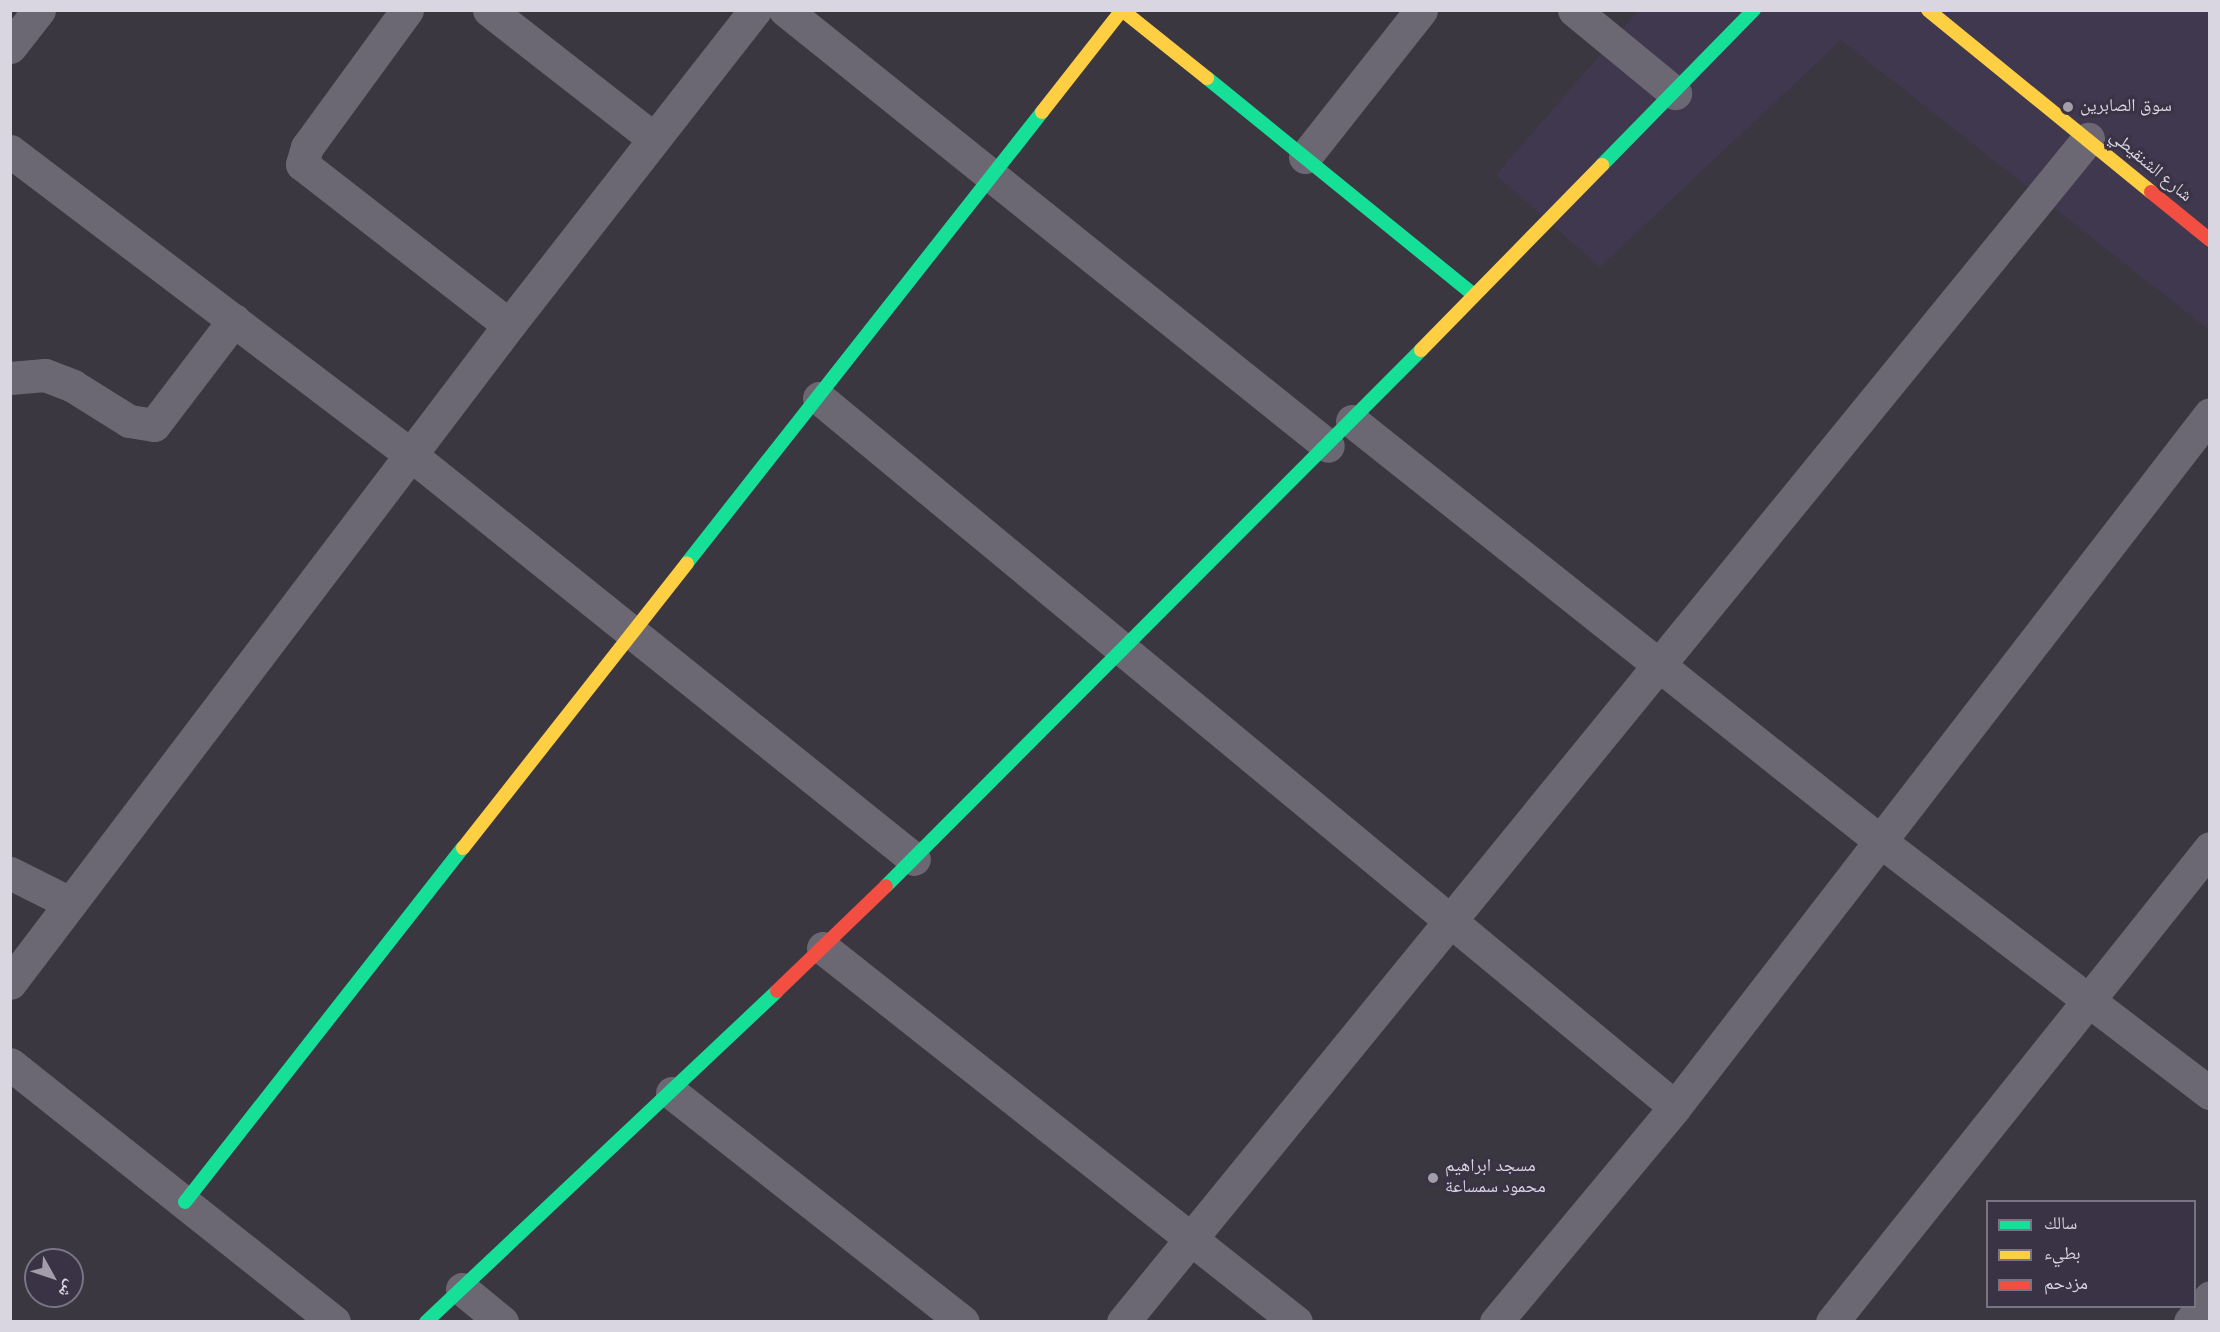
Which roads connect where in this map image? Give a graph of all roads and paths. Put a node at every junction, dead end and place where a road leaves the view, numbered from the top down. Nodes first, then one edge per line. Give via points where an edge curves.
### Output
1 (39, 10) edge
2 (407, 10) edge
3 (489, 10) edge
4 (755, 10) edge
5 (785, 10) edge
6 (1421, 10) edge
7 (1574, 10) edge
8 (1754, 10) edge
9 (1928, 10) edge
10 (10, 47) edge
11 (1675, 93) junction
12 (653, 138) junction
13 (2088, 139) junction
14 (10, 151) edge
15 (1305, 157) junction
16 (996, 175) junction
17 (2210, 240) edge
18 (1474, 295) junction
19 (234, 320) junction
20 (509, 325) junction
21 (10, 378) edge
22 (819, 398) junction
23 (2210, 414) edge
24 (1352, 420) junction
25 (1328, 446) junction
26 (411, 455) junction
27 (634, 634) junction
28 (1127, 650) junction
29 (1663, 665) junction
30 (1880, 841) junction
31 (2210, 848) edge
32 (914, 859) junction
33 (10, 873) edge
34 (70, 903) junction
35 (1452, 918) junction
36 (823, 948) junction
37 (10, 983) edge
38 (2090, 1001) junction
39 (10, 1064) edge
40 (672, 1093) junction
41 (2210, 1093) edge
42 (1675, 1107) junction
43 (185, 1202) junction
44 (1190, 1237) junction
45 (462, 1288) junction
46 (334, 1322) edge
47 (426, 1322) edge
48 (502, 1322) edge
49 (963, 1322) edge
50 (1123, 1322) edge
51 (1296, 1322) edge
52 (1496, 1322) edge
53 (1832, 1322) edge

1 - 10 street
2 - 20 street via 307,147 302,164
3 - 12 street
4 - 12 street
5 - 16 street
6 - 15 street
7 - 11 street
8 - 11 street
9 - 13 street, شارع الشنقيطي
11 - 18 street
12 - 20 street
13 - 17 street, شارع الشنقيطي
13 - 29 street
14 - 19 street
15 - 16 street via 1122,10
15 - 18 street
16 - 22 street
16 - 25 street
18 - 24 street
19 - 21 street via 154,425 129,421 73,386 45,375
19 - 26 street
20 - 26 street
22 - 27 street
22 - 28 street
23 - 30 street
24 - 25 street
24 - 29 street
25 - 28 street
26 - 27 street
26 - 34 street
27 - 32 street
27 - 43 street
28 - 32 street
28 - 35 street
29 - 30 street
29 - 35 street
30 - 38 street
30 - 42 street
31 - 38 street
32 - 36 street
33 - 34 street
34 - 37 street
35 - 42 street
35 - 44 street
36 - 40 street
36 - 44 street
38 - 41 street
38 - 53 street
39 - 43 street
40 - 45 street
40 - 49 street
42 - 52 street
43 - 46 street
44 - 50 street
44 - 51 street
45 - 47 street
45 - 48 street

